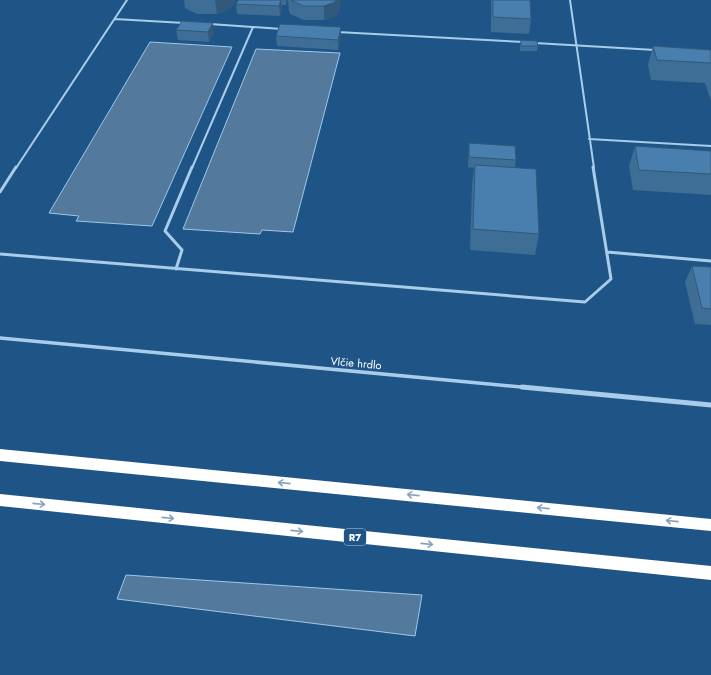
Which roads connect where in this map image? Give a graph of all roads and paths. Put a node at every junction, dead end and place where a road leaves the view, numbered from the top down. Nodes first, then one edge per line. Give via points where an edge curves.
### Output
1 (127, 0) edge
2 (570, 0) edge
3 (115, 19) junction
4 (191, 23) edge
5 (207, 24) edge
6 (252, 27) junction
7 (284, 29) edge
8 (331, 31) edge
9 (576, 45) junction
10 (655, 50) edge
11 (588, 139) junction
12 (711, 146) edge
13 (0, 192) edge
14 (607, 252) junction
15 (0, 254) edge
16 (703, 261) junction
17 (711, 261) edge
18 (705, 266) edge
19 (176, 269) junction
20 (0, 338) edge
21 (711, 405) edge
22 (0, 455) edge
23 (0, 500) edge
24 (711, 525) edge
25 (711, 573) edge

1 - 3 lane
2 - 9 lane
3 - 4 lane
3 - 13 lane
5 - 6 lane
6 - 7 lane
6 - 19 lane via 165,232 182,250
8 - 9 lane
9 - 10 lane
9 - 11 lane
11 - 12 lane
11 - 14 lane
14 - 16 lane
14 - 19 lane via 612,279 585,302
15 - 19 lane
16 - 17 lane
16 - 18 lane
20 - 21 street, Vlčie hrdlo
24 -> 22 highway
23 -> 25 highway, R7

